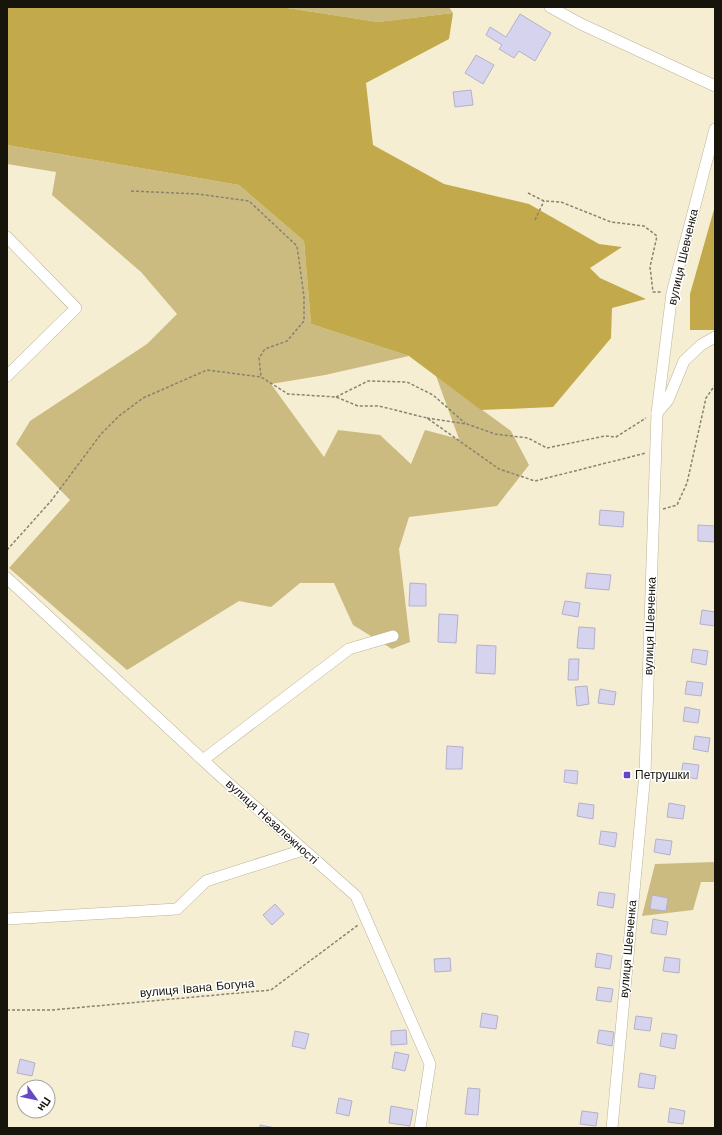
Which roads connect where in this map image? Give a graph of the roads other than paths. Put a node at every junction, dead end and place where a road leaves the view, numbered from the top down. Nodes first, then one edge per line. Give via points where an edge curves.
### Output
1 (550, 7) edge
2 (715, 86) edge
3 (715, 129) edge
4 (7, 237) edge
5 (715, 337) edge
6 (7, 376) edge
7 (657, 413) junction
8 (7, 578) edge
9 (393, 636) dead end
10 (203, 760) junction
11 (304, 850) junction
12 (7, 919) edge
13 (420, 1128) edge
14 (612, 1128) edge

1 - 2 street
3 - 7 street, вулиця Шевченка via 672,293
4 - 6 street via 76,308
5 - 7 street via 701,345 684,361 668,400
7 - 14 street, вулиця Шевченка via 645,773
8 - 10 street, вулиця Незалежності
9 - 10 street via 349,649
10 - 11 street, вулиця Незалежності
11 - 12 street via 206,881 177,910
11 - 13 street, вулиця Незалежності via 356,896 430,1064

